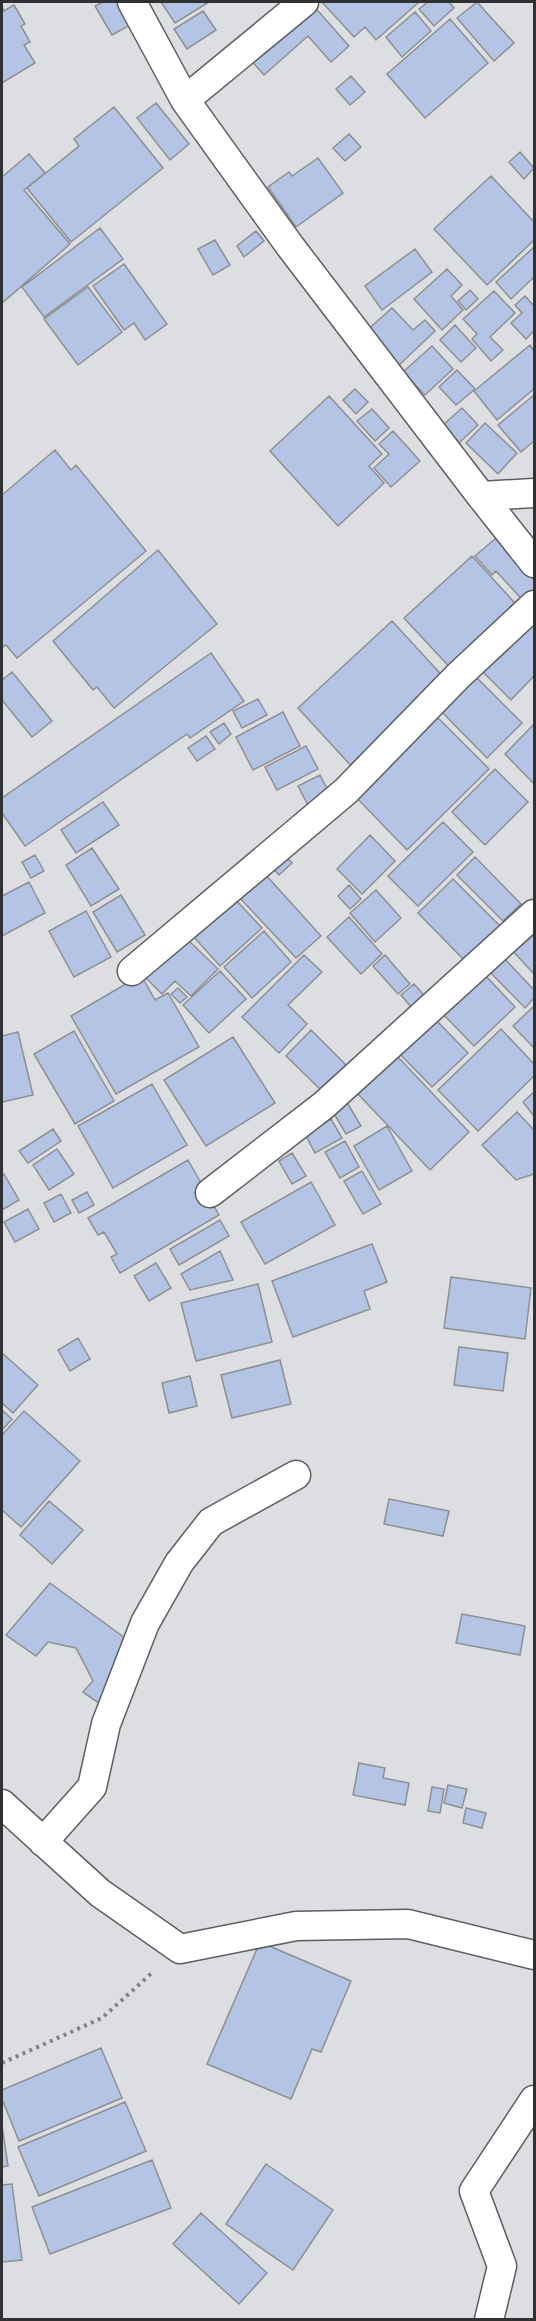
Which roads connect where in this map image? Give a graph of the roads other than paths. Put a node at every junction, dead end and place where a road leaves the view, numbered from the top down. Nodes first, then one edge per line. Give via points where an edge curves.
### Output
1 (132, 2) edge
2 (304, 2) edge
3 (185, 100) junction
4 (534, 493) edge
5 (481, 496) junction
6 (534, 563) edge
7 (534, 605) edge
8 (534, 914) edge
9 (132, 971) dead end
10 (210, 1193) dead end
11 (296, 1476) dead end
12 (2, 1804) edge
13 (43, 1842) junction
14 (534, 1955) edge
15 (534, 2100) edge
16 (489, 2319) edge

1 - 3 street
2 - 3 street
3 - 5 street via 290,246
4 - 5 street
5 - 6 street
7 - 9 street via 346,791
8 - 10 street via 324,1105
11 - 13 street via 212,1522 179,1563 146,1623 106,1724 92,1787
12 - 13 street
13 - 14 street via 100,1893 180,1949 296,1926 408,1924
15 - 16 street via 474,2191 502,2266

